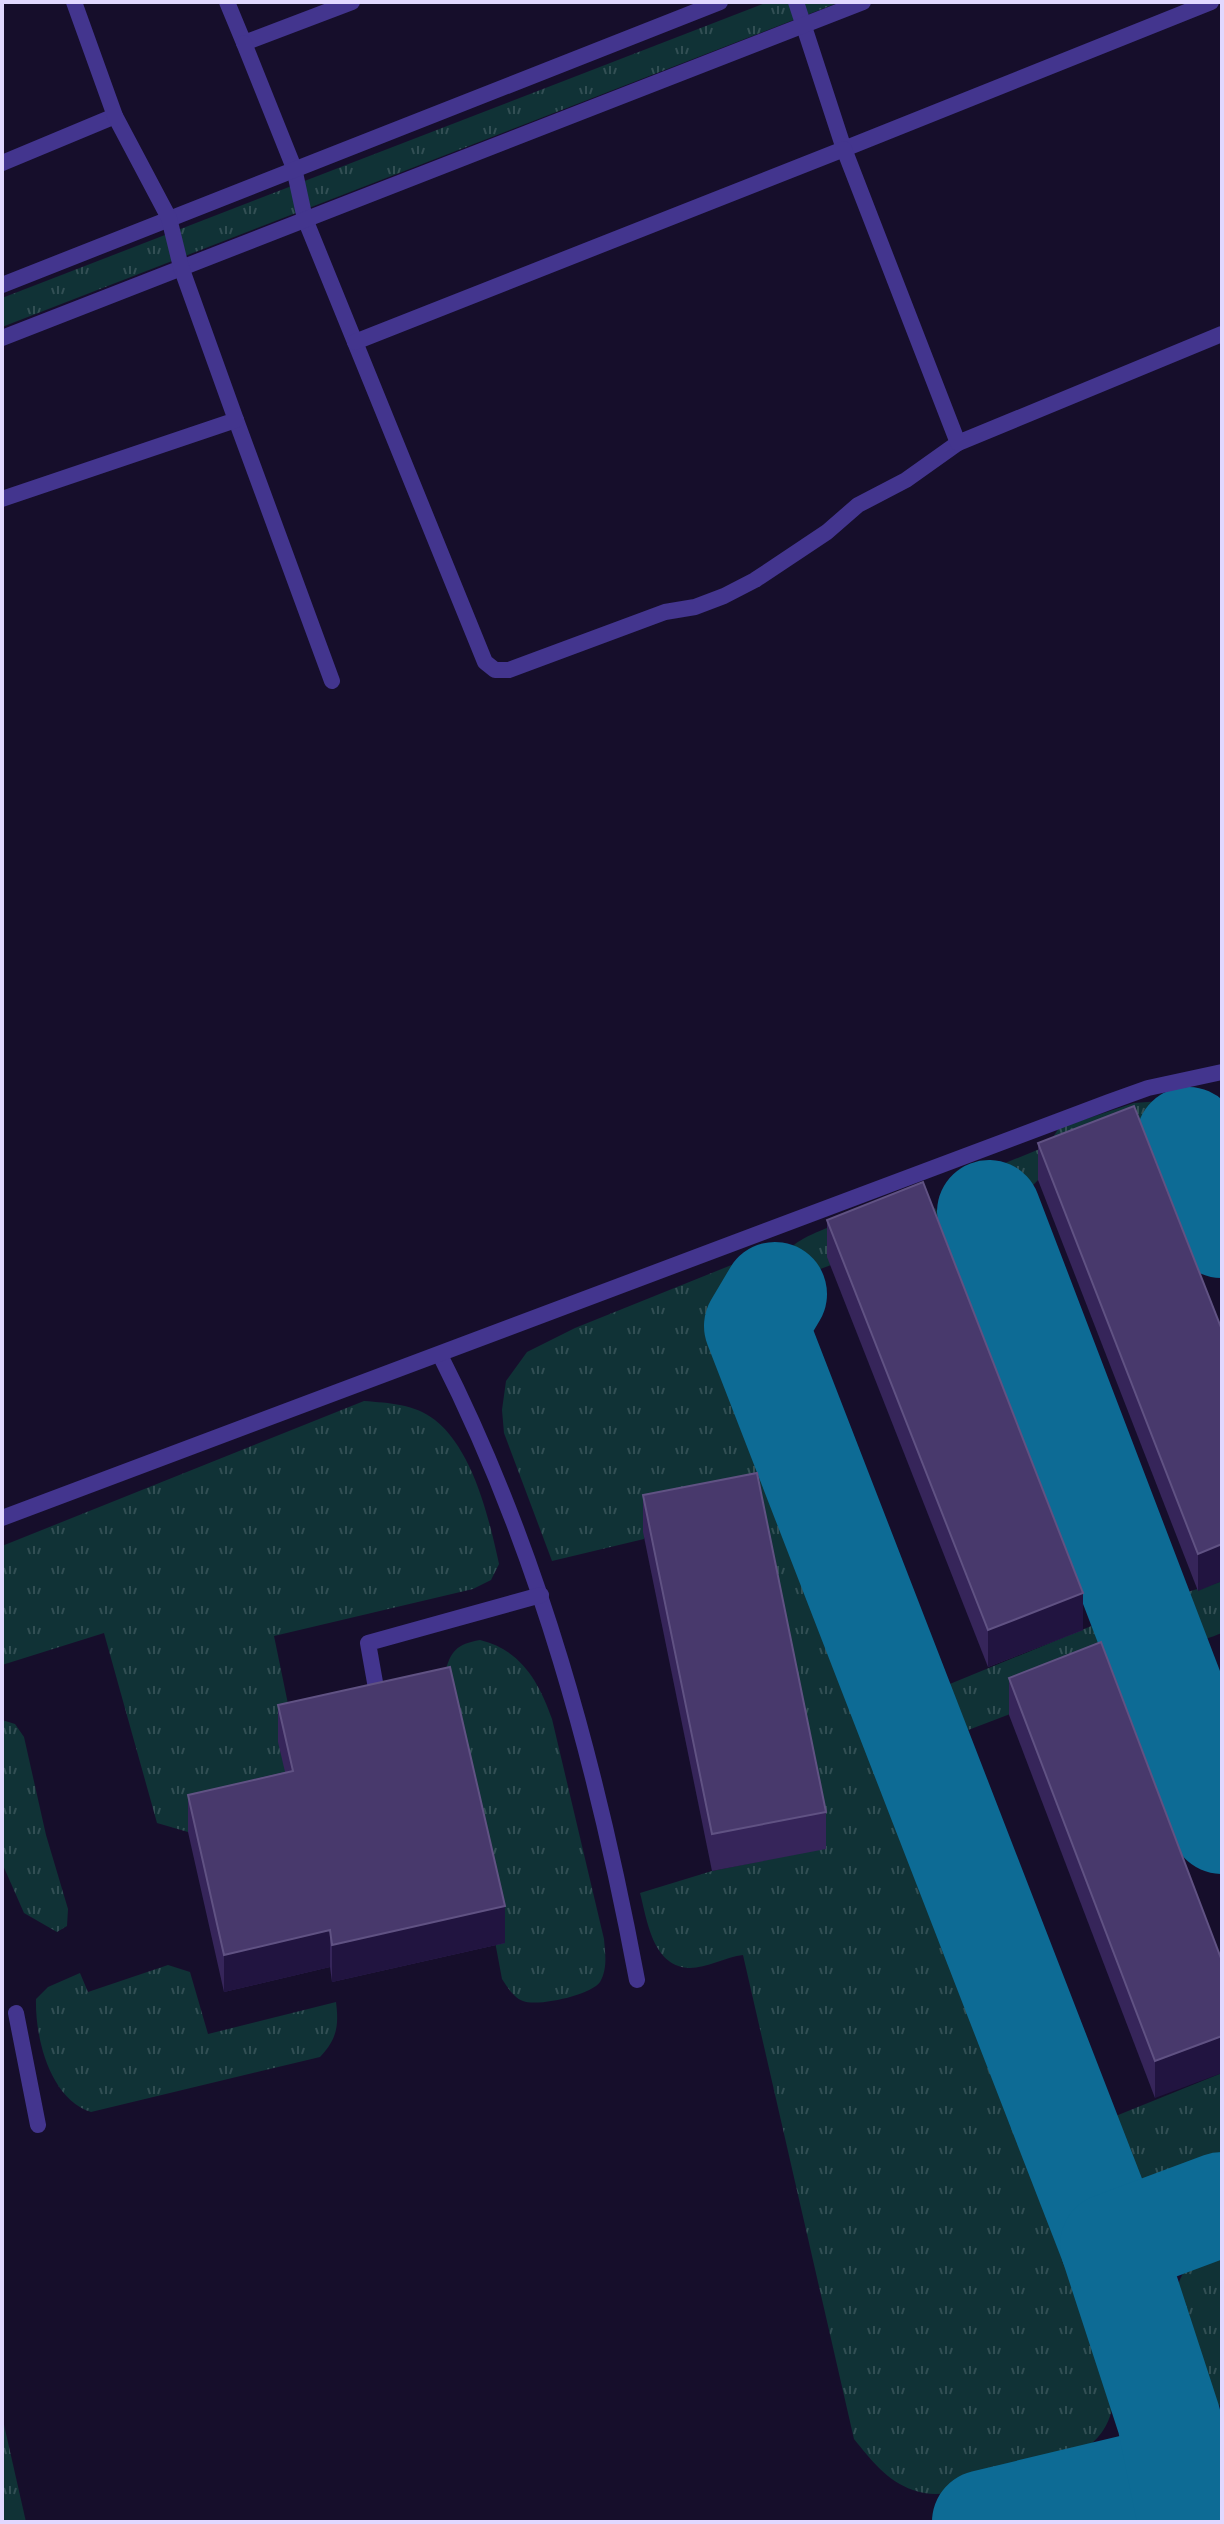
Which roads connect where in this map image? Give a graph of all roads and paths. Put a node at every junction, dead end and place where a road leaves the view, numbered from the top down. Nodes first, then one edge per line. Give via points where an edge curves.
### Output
1 (74, 2) edge
2 (227, 2) edge
3 (352, 2) edge
4 (720, 2) edge
5 (796, 2) edge
6 (863, 2) edge
7 (1211, 2) edge
8 (802, 26) junction
9 (244, 43) junction
10 (115, 116) junction
11 (844, 149) junction
12 (2, 163) edge
13 (294, 168) junction
14 (169, 218) junction
15 (305, 219) junction
16 (181, 267) junction
17 (2, 285) edge
18 (1222, 334) edge
19 (2, 338) edge
20 (355, 342) junction
21 (236, 420) junction
22 (958, 443) junction
23 (2, 499) edge
24 (332, 681) dead end
25 (1222, 1072) edge
26 (440, 1355) junction
27 (2, 1518) edge
28 (541, 1595) junction
29 (381, 1719) edge
30 (637, 1980) dead end
31 (16, 2013) dead end
32 (38, 2125) dead end

1 - 10 lane
2 - 9 lane
3 - 9 lane
4 - 13 lane
5 - 8 lane
6 - 8 lane
7 - 11 lane
8 - 11 lane
8 - 15 lane
9 - 13 lane
10 - 12 lane
10 - 14 lane
11 - 20 lane
11 - 22 lane
13 - 14 lane
13 - 15 lane
14 - 16 lane
14 - 17 lane
15 - 16 lane
15 - 20 lane
16 - 19 lane
16 - 21 lane
18 - 22 lane
20 - 22 lane via 485,662 495,670 509,670 665,612 724,596
21 - 23 lane
21 - 24 lane
25 - 26 lane via 1109,1102
26 - 27 lane
26 - 28 lane via 475,1425
28 - 29 lane via 368,1643
28 - 30 lane via 600,1809
31 - 32 lane

